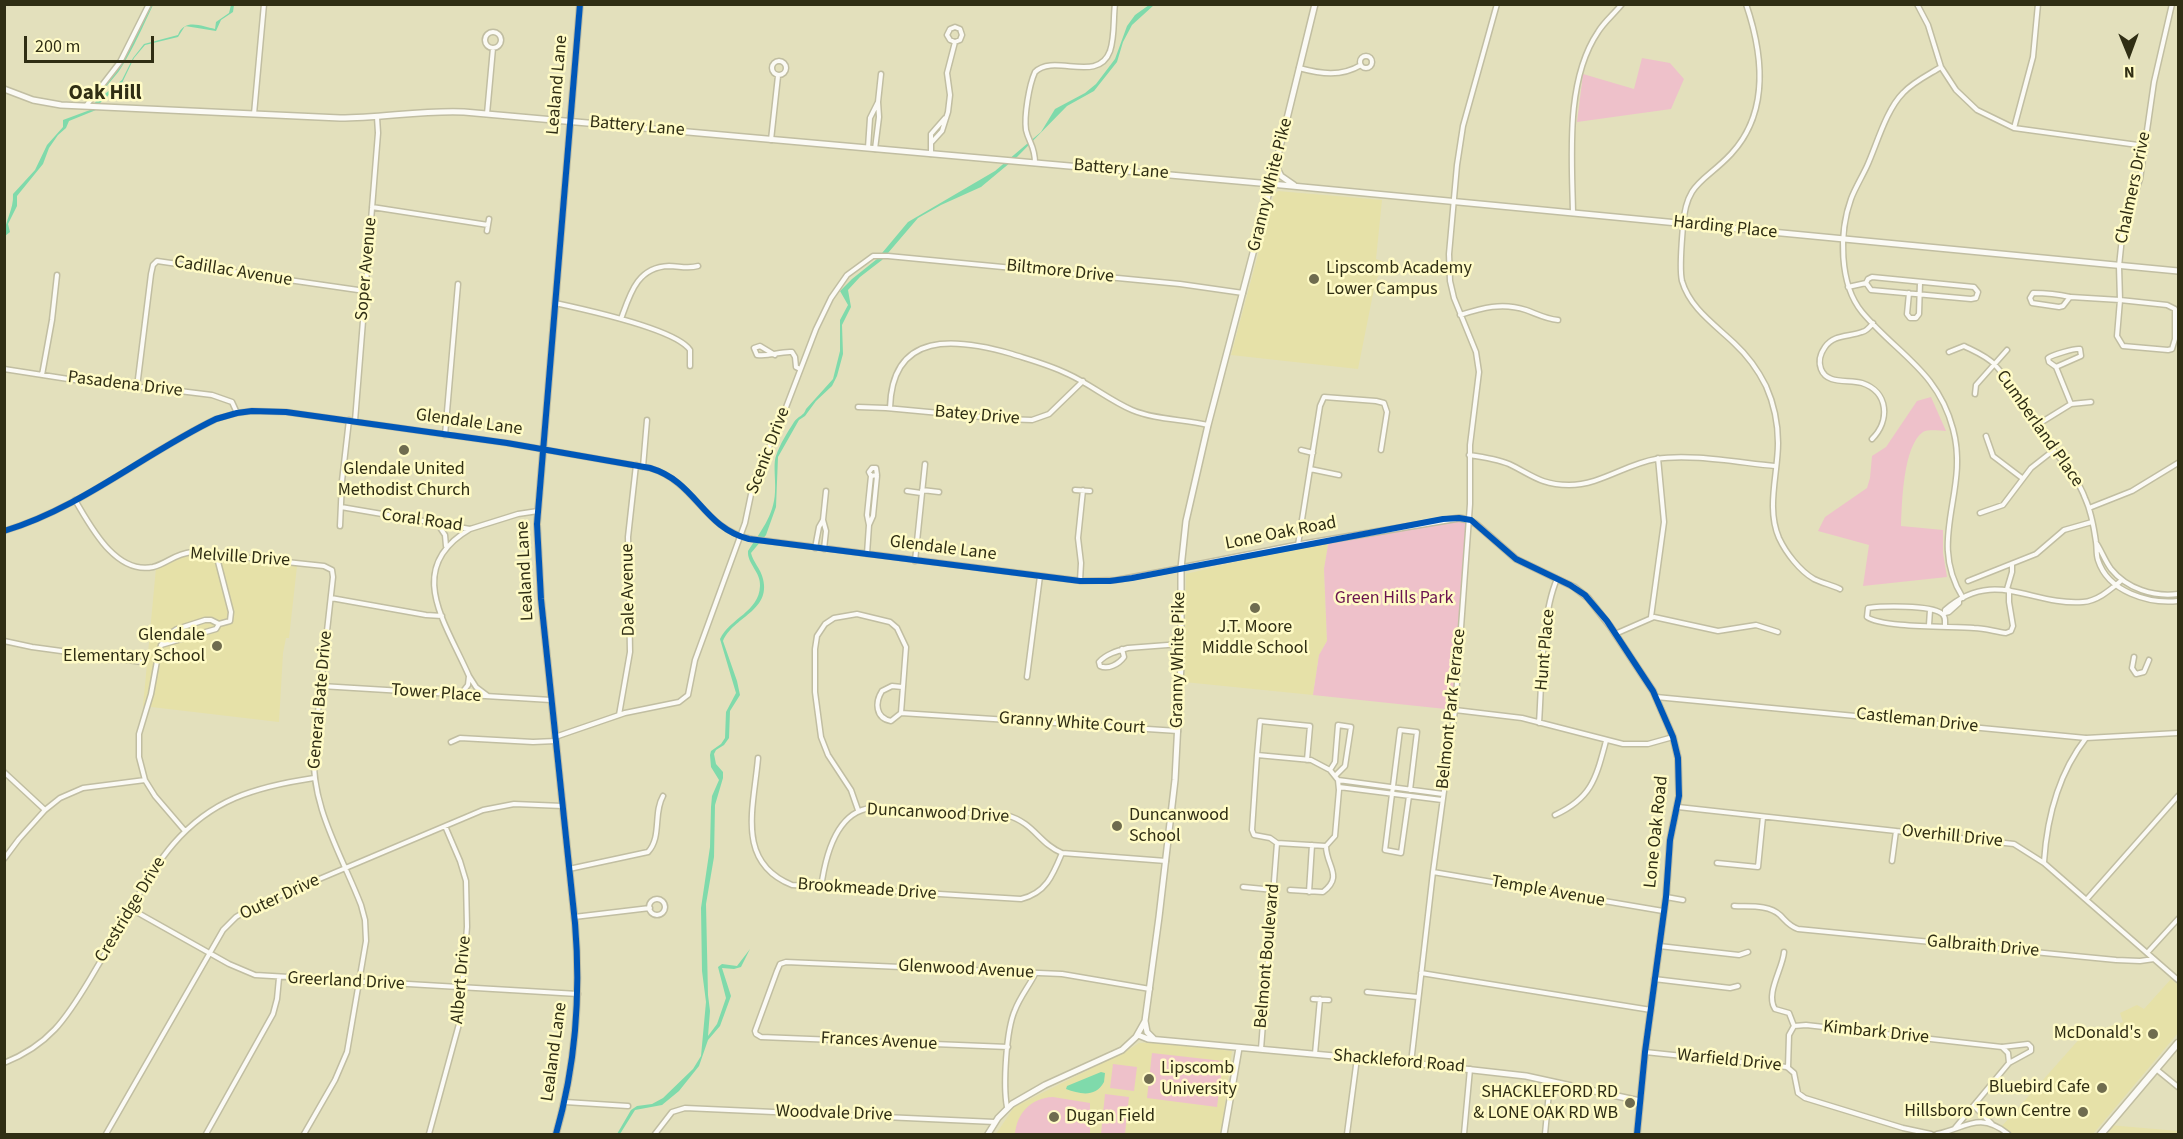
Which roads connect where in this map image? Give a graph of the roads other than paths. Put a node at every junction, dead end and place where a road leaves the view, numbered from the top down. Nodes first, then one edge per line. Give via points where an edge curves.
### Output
1 (149, 4) edge
2 (264, 4) edge
3 (580, 4) edge
4 (1115, 4) edge
5 (1315, 4) edge
6 (1497, 4) edge
7 (1622, 4) edge
8 (1746, 4) edge
9 (1917, 4) edge
10 (2038, 4) edge
11 (2172, 4) edge
12 (955, 42) junction
13 (493, 48) junction
14 (1361, 65) dead end
15 (1941, 67) junction
16 (1299, 68) junction
17 (881, 74) dead end
18 (778, 76) junction
19 (4, 89) edge
20 (878, 102) junction
21 (85, 106) junction
22 (254, 114) junction
23 (487, 114) junction
24 (377, 117) junction
25 (945, 118) junction
26 (570, 121) junction
27 (2013, 128) junction
28 (771, 140) junction
29 (932, 142) junction
30 (2145, 146) junction
31 (872, 149) junction
32 (931, 154) junction
33 (1035, 163) junction
34 (1276, 166) junction
35 (1271, 184) junction
36 (1298, 187) junction
37 (1453, 202) junction
38 (372, 207) junction
39 (1573, 213) junction
40 (1683, 224) junction
41 (487, 231) dead end
42 (1844, 240) junction
43 (877, 255) joint
44 (698, 266) dead end
45 (2119, 266) junction
46 (2178, 271) edge
47 (57, 275) dead end
48 (1920, 282) junction
49 (1866, 283) junction
50 (458, 284) dead end
51 (1848, 287) junction
52 (365, 291) junction
53 (1243, 293) junction
54 (1909, 293) junction
55 (1920, 294) junction
56 (2070, 297) junction
57 (2120, 300) junction
58 (555, 303) junction
59 (1460, 315) junction
60 (621, 319) junction
61 (1558, 320) dead end
62 (1873, 323) junction
63 (2007, 350) dead end
64 (1949, 352) dead end
65 (776, 355) junction
66 (1994, 363) junction
67 (690, 366) dead end
68 (2056, 367) junction
69 (4, 369) edge
70 (800, 369) junction
71 (42, 375) junction
72 (1083, 381) junction
73 (137, 387) junction
74 (1975, 394) dead end
75 (2091, 402) dead end
76 (2071, 404) junction
77 (858, 407) dead end
78 (890, 408) junction
79 (237, 413) junction
80 (349, 420) junction
81 (647, 420) dead end
82 (355, 421) junction
83 (2037, 424) junction
84 (1208, 425) junction
85 (445, 435) junction
86 (1986, 436) dead end
87 (1872, 439) dead end
88 (543, 450) junction
89 (1301, 450) dead end
90 (1381, 450) dead end
91 (2054, 450) junction
92 (1313, 453) junction
93 (1469, 455) junction
94 (1658, 458) junction
95 (2178, 463) edge
96 (925, 464) dead end
97 (636, 465) junction
98 (643, 466) junction
99 (1775, 466) junction
100 (1310, 469) junction
101 (1339, 475) dead end
102 (871, 476) junction
103 (877, 476) junction
104 (2022, 478) junction
105 (1075, 490) dead end
106 (1083, 490) junction
107 (826, 491) dead end
108 (907, 491) dead end
109 (1090, 491) dead end
110 (922, 492) junction
111 (939, 492) dead end
112 (869, 499) junction
113 (874, 499) junction
114 (75, 500) junction
115 (341, 507) junction
116 (2089, 508) junction
117 (538, 511) junction
118 (1980, 513) dead end
119 (823, 520) junction
120 (1469, 520) junction
121 (2092, 522) junction
122 (438, 525) junction
123 (869, 525) junction
124 (340, 526) dead end
125 (470, 529) junction
126 (4, 531) edge
127 (740, 537) junction
128 (2097, 544) junction
129 (1298, 545) junction
130 (446, 547) junction
131 (815, 548) junction
132 (824, 549) junction
133 (216, 554) junction
134 (867, 554) junction
135 (915, 561) junction
136 (2012, 564) junction
137 (331, 568) joint
138 (1181, 568) junction
139 (1040, 576) junction
140 (1557, 579) junction
141 (1080, 580) junction
142 (2122, 580) junction
143 (1968, 581) dead end
144 (2117, 584) junction
145 (1840, 589) dead end
146 (2008, 590) junction
147 (2178, 594) edge
148 (331, 598) junction
149 (1961, 599) junction
150 (2178, 601) edge
151 (1930, 610) junction
152 (1944, 614) junction
153 (442, 616) junction
154 (1651, 617) junction
155 (219, 624) junction
156 (1929, 625) junction
157 (1945, 626) junction
158 (1778, 632) dead end
159 (1615, 634) junction
160 (4, 641) edge
161 (1182, 644) junction
162 (161, 645) junction
163 (1122, 650) junction
164 (2134, 657) dead end
165 (2149, 660) dead end
166 (142, 662) dead end
167 (469, 675) junction
168 (1027, 677) dead end
169 (321, 686) junction
170 (902, 687) junction
171 (461, 695) junction
172 (490, 697) junction
173 (1656, 697) junction
174 (551, 700) junction
175 (1455, 710) junction
176 (901, 713) junction
177 (619, 715) junction
178 (1539, 723) junction
179 (1178, 731) junction
180 (2178, 733) edge
181 (1673, 737) junction
182 (2086, 738) junction
183 (556, 739) junction
184 (1605, 741) junction
185 (451, 742) dead end
186 (1257, 755) junction
187 (758, 758) dead end
188 (1307, 760) junction
189 (1330, 770) junction
190 (4, 772) edge
191 (314, 778) junction
192 (1336, 778) junction
193 (145, 780) junction
194 (1339, 787) junction
195 (1394, 788) junction
196 (1410, 790) junction
197 (1393, 794) junction
198 (1443, 794) junction
199 (663, 796) dead end
200 (1409, 796) junction
201 (2178, 796) edge
202 (1442, 800) junction
203 (563, 806) junction
204 (1678, 807) junction
205 (45, 810) junction
206 (858, 810) junction
207 (1555, 815) dead end
208 (1764, 817) junction
209 (446, 826) junction
210 (185, 831) junction
211 (1896, 831) junction
212 (1277, 843) junction
213 (1312, 845) junction
214 (1326, 846) junction
215 (650, 850) junction
216 (1062, 853) junction
217 (654, 855) dead end
218 (4, 859) edge
219 (1166, 861) junction
220 (1892, 861) dead end
221 (2044, 862) junction
222 (1717, 863) dead end
223 (346, 868) junction
224 (569, 869) junction
225 (1432, 872) junction
226 (1243, 887) dead end
227 (821, 888) junction
228 (1274, 890) junction
229 (1290, 890) dead end
230 (1309, 892) junction
231 (1666, 897) junction
232 (2087, 899) junction
233 (1683, 900) dead end
234 (1734, 906) dead end
235 (650, 908) junction
236 (131, 909) junction
237 (1663, 911) junction
238 (574, 917) junction
239 (2178, 919) edge
240 (1659, 946) junction
241 (1748, 952) dead end
242 (1784, 952) dead end
243 (210, 953) junction
244 (2147, 953) junction
245 (2154, 959) junction
246 (1421, 973) junction
247 (1035, 974) junction
248 (279, 978) junction
249 (1654, 980) junction
250 (2178, 980) edge
251 (360, 982) junction
252 (1738, 987) dead end
253 (463, 988) junction
254 (1150, 989) junction
255 (1367, 992) dead end
256 (578, 994) junction
257 (1418, 997) junction
258 (1313, 999) dead end
259 (1320, 999) junction
260 (1329, 1000) dead end
261 (1651, 1010) junction
262 (1145, 1021) junction
263 (1794, 1026) junction
264 (755, 1029) joint
265 (1138, 1035) junction
266 (1155, 1040) junction
267 (2178, 1043) edge
268 (1008, 1047) junction
269 (2002, 1047) junction
270 (1239, 1048) junction
271 (1261, 1049) junction
272 (1645, 1052) junction
273 (1315, 1054) junction
274 (1357, 1058) junction
275 (4, 1063) edge
276 (1411, 1063) junction
277 (2009, 1063) junction
278 (1788, 1068) junction
279 (1470, 1069) junction
280 (2156, 1069) junction
281 (1551, 1081) junction
282 (2178, 1088) edge
283 (1640, 1101) junction
284 (565, 1102) junction
285 (628, 1106) dead end
286 (1974, 1106) junction
287 (1007, 1107) junction
288 (995, 1122) junction
289 (1992, 1125) junction
290 (1955, 1128) junction
291 (106, 1134) edge
292 (206, 1134) edge
293 (304, 1134) edge
294 (429, 1134) edge
295 (556, 1134) edge
296 (655, 1134) edge
297 (988, 1134) edge
298 (1224, 1134) edge
299 (1347, 1134) edge
300 (1464, 1134) edge
301 (1545, 1134) edge
302 (1637, 1134) edge
303 (1931, 1134) edge
304 (1937, 1134) edge
305 (2008, 1134) edge
306 (2101, 1134) edge

1 - 21 street via 120,62
2 - 22 street
3 - 26 main road, Lealand Lane
4 - 33 street via 1111,47 1101,62 1084,67 1045,66 1035,72 1026,120
5 - 16 main road, Granny White Pike
6 - 37 street, Belmont Park Terrace via 1463,126
7 - 39 street via 1597,33 1584,63 1572,123
8 - 40 street via 1761,64 1760,95 1754,117 1744,139 1688,196
9 - 15 street
10 - 27 street via 2033,57
11 - 30 street, Chalmers Drive via 2154,82
12 - 12 street via 963,34 953,27 947,35
12 - 25 street via 947,73 950,99
13 - 13 street via 486,39 495,33 501,42
13 - 23 street
14 - 16 street via 1328,74
15 - 27 street via 1956,90 1977,110
15 - 42 street via 1904,91 1893,105 1851,200
16 - 34 main road, Granny White Pike
17 - 20 street
18 - 18 street via 786,69 779,61 771,67
18 - 28 street
19 - 21 main road, Battery Lane via 42,102
20 - 31 street
20 - 31 street via 870,118
21 - 22 main road, Battery Lane
22 - 24 main road, Battery Lane
23 - 24 main road, Battery Lane via 435,111
23 - 26 main road, Battery Lane
24 - 38 street, Soper Avenue
25 - 29 street via 942,131
25 - 29 street via 932,132
26 - 28 main road, Battery Lane
26 - 58 main road, Lealand Lane
27 - 30 street
28 - 31 main road, Battery Lane
29 - 32 street
30 - 45 street, Chalmers Drive via 2140,179 2123,228
31 - 32 main road, Battery Lane
32 - 33 main road, Battery Lane
33 - 35 main road, Battery Lane
34 - 35 main road, Granny White Pike
34 - 36 main road via 1281,177
35 - 36 main road, Harding Place
35 - 53 main road, Granny White Pike
36 - 37 main road, Harding Place
37 - 39 main road, Harding Place
37 - 59 street, Belmont Park Terrace via 1449,266
38 - 41 street via 489,222
38 - 52 street, Soper Avenue
39 - 40 main road, Harding Place
40 - 42 main road, Harding Place
40 - 99 street via 1682,279 1692,302 1752,363 1766,386 1776,413
42 - 45 main road, Harding Place
42 - 51 street
43 - 53 street, Biltmore Drive
43 - 70 street, Scenic Drive via 855,268 834,292
44 - 60 street via 646,272 635,284
45 - 46 main road, Harding Place
45 - 57 street, Chalmers Drive
47 - 71 street
48 - 49 street via 1872,277
48 - 55 street
48 - 55 street via 1974,287 1978,292 1974,299
49 - 51 street
49 - 54 street via 1871,290
50 - 85 street
51 - 62 street via 1861,311
52 - 73 street, Cadillac Avenue via 157,261 151,274
52 - 82 street, Soper Avenue
53 - 84 main road, Granny White Pike
54 - 55 street
54 - 55 street via 1907,314 1913,318 1918,314
56 - 56 street via 2032,292 2030,298 2032,303 2059,307
56 - 57 street
57 - 57 street via 2117,336 2122,346 2172,349 2175,309
58 - 60 street
58 - 88 main road, Lealand Lane
59 - 61 street via 1502,306
59 - 93 street, Belmont Park Terrace via 1479,368
60 - 67 street via 681,341 690,350
62 - 87 street via 1864,332 1833,340 1826,346 1819,365 1832,380 1864,384 1880,398 1884,420
62 - 149 street via 1924,372 1945,407 1953,430 1957,478 1947,550 1952,579
63 - 66 street
64 - 66 street, Cumberland Place via 1964,346
65 - 65 street via 757,355 754,348 760,346
65 - 70 street via 792,352
66 - 74 street via 1976,385
66 - 83 street, Cumberland Place
68 - 68 street via 2081,356 2080,349 2051,355 2049,362
68 - 76 street
69 - 71 street, Pasadena Drive
70 - 127 street, Scenic Drive via 754,480
71 - 73 street, Pasadena Drive
72 - 78 street, Batey Drive via 1039,419
72 - 78 street via 1047,364 998,351 937,344 918,349 902,363
72 - 84 street via 1136,411
73 - 79 street, Pasadena Drive via 221,396 232,402
75 - 76 street
76 - 83 street
77 - 78 street, Batey Drive
79 - 80 street, Glendale Lane via 277,411
79 - 114 street, Glendale Lane via 193,431
80 - 82 street, Glendale Lane
80 - 115 street
81 - 98 street
82 - 85 street, Glendale Lane
83 - 91 street, Cumberland Place
84 - 138 main road, Granny White Pike via 1186,521
85 - 88 street, Glendale Lane
86 - 104 street via 1993,456
88 - 97 street, Glendale Lane
88 - 117 main road, Lealand Lane
89 - 92 street
90 - 92 street via 1386,405 1376,400 1328,396 1322,401
91 - 104 street
91 - 116 street, Cumberland Place via 2077,481
92 - 100 street
93 - 94 street via 1495,459 1531,478 1571,485
93 - 120 street, Belmont Park Terrace
94 - 99 street via 1702,458
94 - 154 street via 1664,522
95 - 116 street via 2132,491
96 - 110 street
97 - 98 street, Glendale Lane
97 - 177 street, Dale Avenue via 628,542 631,644
98 - 127 street, Glendale Lane via 679,483 717,524
99 - 145 street via 1774,519 1784,548 1814,579
100 - 101 street
100 - 129 street
102 - 103 street
102 - 103 street via 869,470 873,467 878,470
102 - 112 street
103 - 113 street
104 - 118 street via 2003,505
105 - 106 street
106 - 109 street
106 - 141 street via 1078,538
107 - 119 street
108 - 110 street
110 - 111 street
110 - 135 street
112 - 113 street
112 - 123 street
113 - 123 street
114 - 126 street, Glendale Lane via 35,521
114 - 133 street, Melville Drive via 106,548 134,565 152,567 186,553
115 - 122 street, Coral Road
115 - 124 street
116 - 121 street, Cumberland Place
117 - 125 street, Coral Road
117 - 174 main road, Lealand Lane via 538,571
119 - 131 street
119 - 132 street
120 - 129 main road, Lone Oak Road via 1443,519
120 - 140 main road, Lone Oak Road via 1516,559
120 - 175 street, Belmont Park Terrace
121 - 128 street
121 - 136 street via 2064,530 2036,554
122 - 125 street, Coral Road
122 - 130 street via 445,535
123 - 134 street
125 - 130 street
127 - 131 street, Glendale Lane
127 - 177 street, Scenic Drive via 694,660 690,689 684,700
128 - 142 street via 2109,567
128 - 144 street via 2098,561
129 - 138 main road, Lone Oak Road
130 - 153 street via 437,561 433,582
131 - 132 street, Glendale Lane
132 - 134 street, Glendale Lane
133 - 137 street, Melville Drive
133 - 155 street via 231,616 230,621
134 - 135 street, Glendale Lane
135 - 139 street, Glendale Lane
136 - 143 street
136 - 146 street
137 - 148 street, General Bate Drive
138 - 141 street, Glendale Lane via 1116,580
138 - 161 main road, Granny White Pike
139 - 141 street, Glendale Lane
139 - 168 street
140 - 159 main road, Lone Oak Road via 1586,595
140 - 178 street, Hunt Place via 1547,619
142 - 144 street
142 - 147 street via 2150,593
144 - 146 street via 2102,596 2084,602
144 - 150 street via 2148,600
146 - 149 street via 1997,588
146 - 157 street via 2014,619 2011,631
148 - 153 street
148 - 169 street, General Bate Drive
149 - 152 street
151 - 152 street
151 - 156 street
151 - 156 street via 1878,606 1868,608 1866,613 1870,619
152 - 157 street
153 - 167 street
154 - 158 street via 1718,631 1756,626
154 - 159 street
155 - 162 street via 216,629
155 - 162 street via 208,620 177,629
156 - 157 street
159 - 173 main road, Lone Oak Road
160 - 166 street
161 - 163 street
161 - 179 main road, Granny White Pike
162 - 193 street via 138,746
163 - 163 street via 1102,658 1100,666 1108,668 1121,661
164 - 165 street via 2132,668 2136,674 2144,672
167 - 171 street
167 - 172 street via 476,687
169 - 171 street, Tower Place
169 - 191 street, General Bate Drive
170 - 176 street
170 - 176 street via 882,691 878,702 882,718 891,721
170 - 206 street via 906,647 890,622 857,614 825,624 815,648 821,737
171 - 172 street, Tower Place
172 - 174 street, Tower Place
173 - 181 main road, Lone Oak Road
173 - 182 street, Castleman Drive
174 - 183 main road, Lealand Lane
175 - 178 street
175 - 198 street, Belmont Park Terrace
176 - 179 street, Granny White Court
177 - 183 street
178 - 184 street
179 - 219 main road, Granny White Pike
180 - 182 street, Castleman Drive
181 - 184 street via 1633,745
181 - 204 main road, Lone Oak Road via 1679,773
182 - 221 street via 2052,802
183 - 185 street via 533,742 460,738
183 - 203 main road, Lealand Lane
184 - 207 street via 1590,788 1575,805
186 - 188 street
186 - 188 street via 1260,721 1310,726
186 - 212 street via 1252,832
187 - 227 street, Brookmeade Drive via 752,836 759,859 784,882
188 - 189 street
189 - 192 street
189 - 192 street via 1338,725 1351,727 1345,766
190 - 205 street
191 - 210 street, Crestridge Drive via 237,797
191 - 223 street, General Bate Drive via 320,808
192 - 194 street
192 - 195 street
193 - 205 street via 76,790
193 - 210 street
194 - 197 street
194 - 214 street via 1335,836
195 - 196 street
195 - 196 street via 1401,730 1416,732
195 - 197 street
196 - 198 street
197 - 200 street
197 - 200 street via 1385,850 1401,853
198 - 202 street, Belmont Park Terrace
199 - 215 street
200 - 202 street
201 - 232 street
202 - 225 street, Belmont Park Terrace
203 - 209 street, Outer Drive via 500,805
203 - 224 main road, Lealand Lane
204 - 208 street, Overhill Drive
204 - 231 main road, Lone Oak Road via 1670,840
205 - 218 street
206 - 216 street, Duncanwood Drive via 1006,815 1026,823
206 - 227 street, Duncanwood Drive via 838,832
208 - 211 street, Overhill Drive
208 - 222 street via 1758,867
209 - 223 street, Outer Drive
209 - 253 street, Albert Drive via 467,889
210 - 236 street, Crestridge Drive via 156,865
211 - 220 street
211 - 221 street, Overhill Drive via 2014,844
212 - 213 street
212 - 228 street, Belmont Boulevard
213 - 214 street
213 - 230 street
214 - 230 street via 1334,879 1323,892
215 - 217 street
215 - 224 street via 642,855
216 - 219 street
216 - 227 street, Brookmeade Drive via 1046,885 1021,899
219 - 254 main road, Granny White Pike
221 - 232 street, Overhill Drive
223 - 243 street, Outer Drive via 236,917
223 - 251 street, General Bate Drive via 366,926
224 - 238 main road, Lealand Lane
225 - 237 street, Temple Avenue
225 - 246 street, Belmont Park Terrace
226 - 228 street
228 - 271 street, Belmont Boulevard
229 - 230 street
231 - 233 street
231 - 237 main road, Lone Oak Road
232 - 244 street, Overhill Drive
234 - 245 street, Galbraith Drive via 1772,910 1790,926 1813,931 2116,960
235 - 235 street via 657,915 665,907 657,899
235 - 238 street
236 - 243 street, Greerland Drive
236 - 275 street, Crestridge Drive via 65,1019 43,1041
237 - 240 main road, Lone Oak Road
238 - 256 main road, Lealand Lane
239 - 244 street
240 - 241 street via 1739,955
240 - 249 main road, Lone Oak Road
242 - 263 street via 1772,1004 1775,1009 1789,1013
243 - 248 street, Greerland Drive via 248,973
243 - 291 street, Outer Drive
244 - 245 street, Overhill Drive
245 - 250 street, Overhill Drive
246 - 257 street, Belmont Park Terrace
246 - 261 street
247 - 254 street, Glenwood Avenue via 1071,975
247 - 264 street, Glenwood Avenue via 786,962 780,964
247 - 268 street via 1013,1013
248 - 251 street, Greerland Drive
248 - 292 street via 273,1014
249 - 252 street
249 - 261 main road, Lone Oak Road
251 - 253 street, Greerland Drive
251 - 293 street, General Bate Drive via 345,1057
253 - 256 street, Greerland Drive
253 - 294 street, Albert Drive via 458,1030
254 - 262 main road, Granny White Pike
255 - 257 street
256 - 284 main road, Lealand Lane
257 - 276 street, Belmont Park Terrace
258 - 259 street
259 - 260 street
259 - 273 street
261 - 272 main road, Lone Oak Road
262 - 265 main road, Granny White Pike
262 - 266 main road
263 - 269 street, Kimbark Drive
263 - 278 street
264 - 268 street, Frances Avenue via 760,1037
265 - 266 main road, Shackleford Road
265 - 287 main road, Granny White Pike via 1117,1053 1045,1085
266 - 270 main road, Shackleford Road
267 - 280 main road
268 - 287 street
269 - 277 street via 2008,1053
269 - 277 street, Kimbark Drive via 2026,1043 2031,1047
270 - 271 main road, Shackleford Road
270 - 298 main road, Belmont Boulevard
271 - 273 main road, Shackleford Road
272 - 278 street, Warfield Drive
272 - 283 main road, Lone Oak Road
273 - 274 main road, Shackleford Road
274 - 276 main road, Shackleford Road
274 - 299 street
276 - 279 main road, Shackleford Road
277 - 286 street, Kimbark Drive
278 - 303 street, Warfield Drive via 1804,1098
279 - 281 main road, Shackleford Road
279 - 300 street
280 - 282 street
280 - 306 main road
281 - 283 main road, Shackleford Road
281 - 301 street
283 - 302 main road, Lone Oak Road
284 - 285 street
284 - 295 main road, Lealand Lane
286 - 289 street
286 - 290 street, Kimbark Drive
287 - 288 main road, Granny White Pike
288 - 296 street, Woodvale Drive via 685,1108 674,1111
288 - 297 main road, Granny White Pike
289 - 290 street via 1972,1122
289 - 305 street
290 - 304 street

